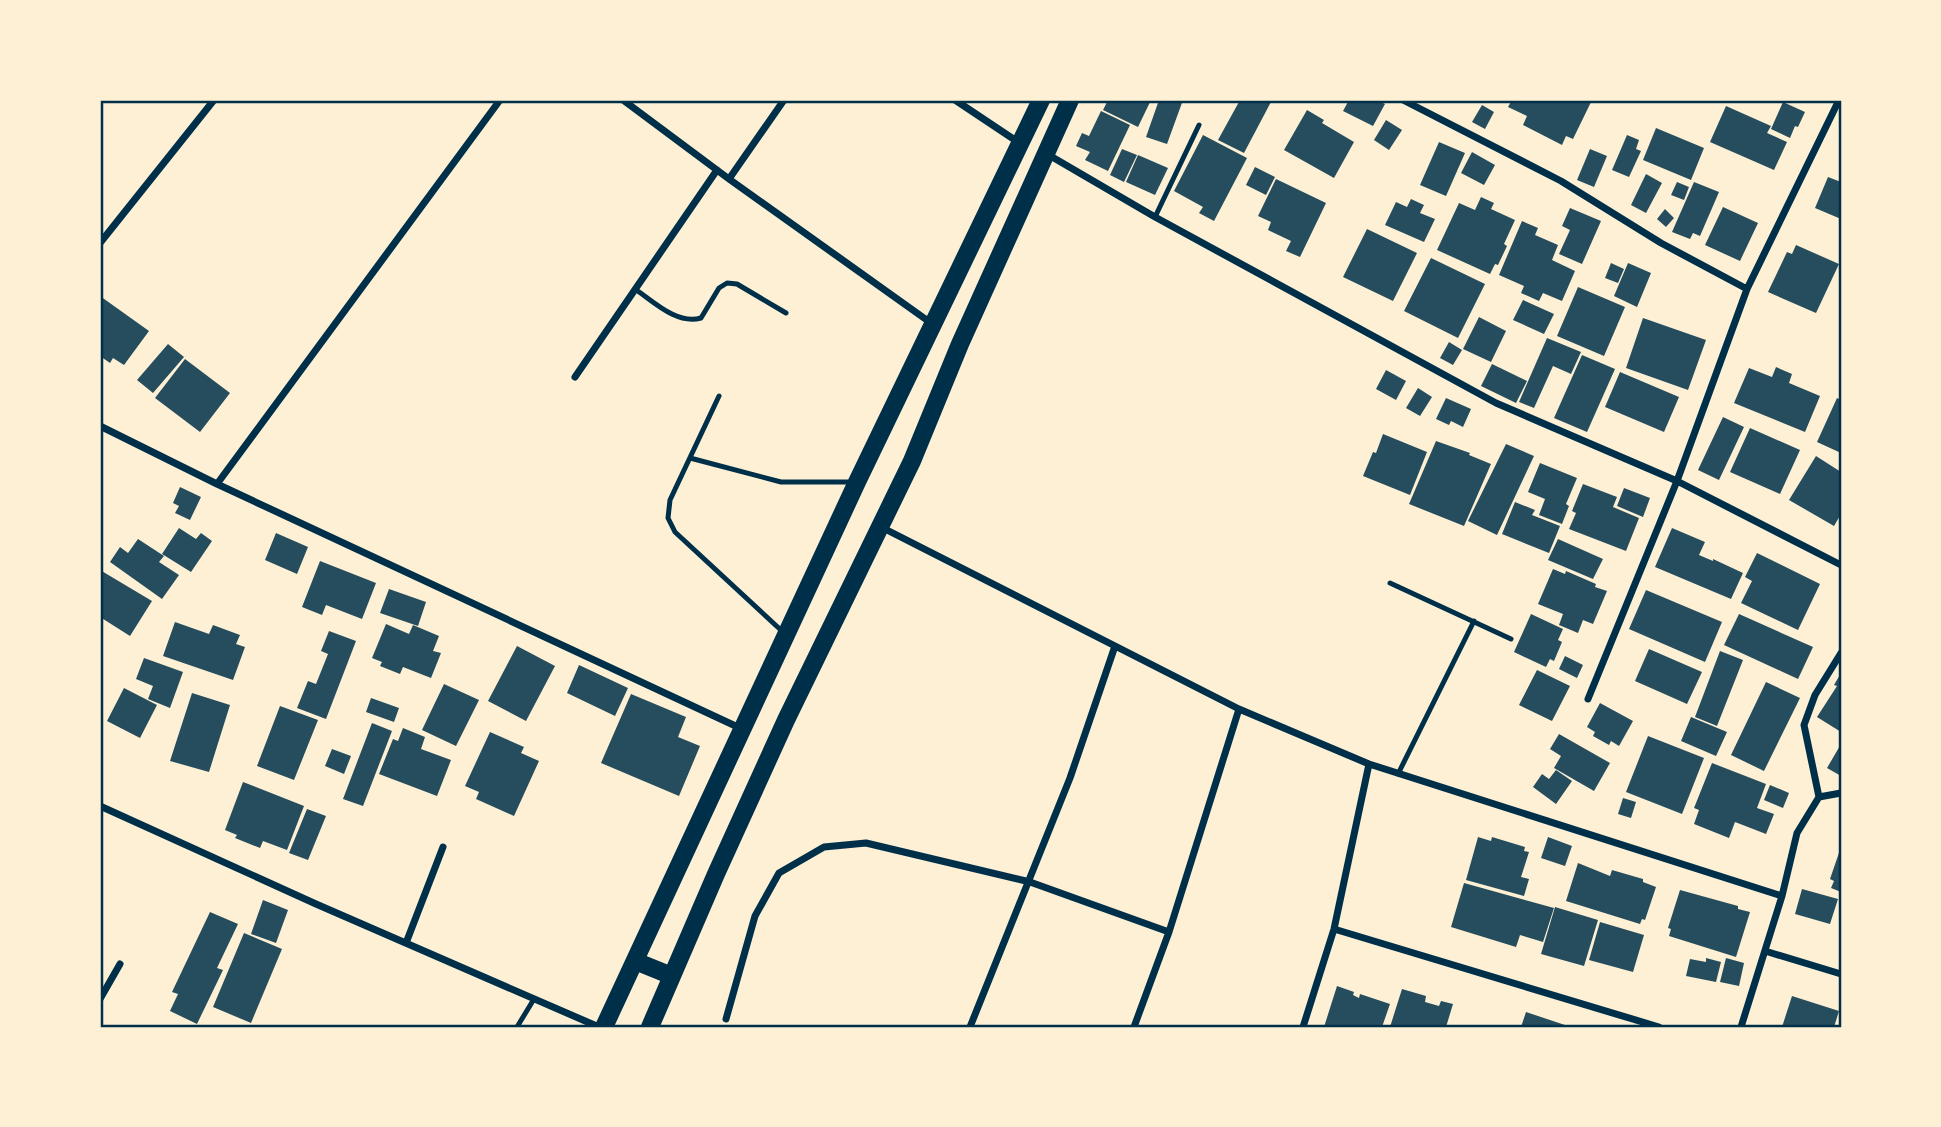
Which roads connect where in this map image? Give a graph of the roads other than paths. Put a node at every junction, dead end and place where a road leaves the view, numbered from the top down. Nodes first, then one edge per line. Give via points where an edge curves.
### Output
1 (214, 100) edge
2 (500, 100) edge
3 (623, 100) edge
4 (785, 100) edge
5 (955, 100) edge
6 (1041, 100) edge
7 (1070, 100) edge
8 (1403, 100) edge
9 (1840, 100) edge
10 (1199, 125) dead end
11 (1021, 144) junction
12 (1045, 154) junction
13 (717, 170) junction
14 (729, 179) junction
15 (1155, 216) junction
16 (100, 243) edge
17 (635, 289) junction
18 (1747, 289) junction
19 (786, 313) dead end
20 (934, 325) junction
21 (575, 377) dead end
22 (719, 396) dead end
23 (100, 426) edge
24 (690, 458) junction
25 (1677, 481) junction
26 (857, 482) junction
27 (217, 484) junction
28 (881, 526) junction
29 (1841, 565) edge
30 (1390, 583) dead end
31 (1474, 621) junction
32 (786, 634) junction
33 (1511, 639) dead end
34 (1115, 646) junction
35 (1841, 653) edge
36 (1588, 699) dead end
37 (1239, 709) junction
38 (744, 730) junction
39 (1369, 764) junction
40 (1398, 774) junction
41 (1841, 793) edge
42 (1819, 797) junction
43 (100, 806) edge
44 (443, 846) dead end
45 (1030, 882) junction
46 (1782, 896) junction
47 (1334, 929) junction
48 (1169, 932) junction
49 (406, 943) junction
50 (1765, 951) junction
51 (635, 961) junction
52 (120, 964) dead end
53 (1841, 974) edge
54 (672, 976) junction
55 (100, 999) edge
56 (534, 999) junction
57 (726, 1019) dead end
58 (517, 1027) edge
59 (602, 1027) edge
60 (650, 1027) edge
61 (970, 1027) edge
62 (1134, 1027) edge
63 (1303, 1027) edge
64 (1659, 1027) edge
65 (1741, 1027) edge

1 - 16 street
2 - 27 street
3 - 13 street
4 - 14 street
5 - 11 street
6 - 11 main road
7 - 12 main road
8 - 18 street via 1561,181
9 - 18 street
10 - 15 lane
11 - 20 main road
12 - 15 street
12 - 28 main road
13 - 14 street
13 - 17 street
14 - 20 street
15 - 25 street via 1496,403
17 - 19 lane via 682,320 701,318 726,283 737,284
17 - 21 street
18 - 25 street
20 - 26 main road
22 - 24 lane
23 - 27 street
24 - 26 lane via 781,482
24 - 32 lane via 670,500 668,518 675,532
25 - 29 street
25 - 36 street
26 - 32 main road
27 - 38 street
28 - 34 street
28 - 54 main road via 786,720
30 - 31 lane
31 - 33 lane
31 - 40 lane
32 - 38 main road
34 - 37 street
34 - 45 street
35 - 42 street via 1815,695 1804,725
37 - 39 street
37 - 48 street
38 - 51 main road
39 - 40 street
39 - 47 street
40 - 46 street
41 - 42 street
42 - 46 street via 1797,833
43 - 49 street
44 - 49 street
45 - 48 street
45 - 57 street via 866,843 824,846 779,873 755,916
45 - 61 street
46 - 50 street
47 - 63 street
47 - 64 street
48 - 62 street
49 - 56 street
50 - 53 street
50 - 65 street
51 - 54 main road
51 - 59 main road
52 - 55 street
54 - 60 main road
56 - 58 lane
56 - 59 street

